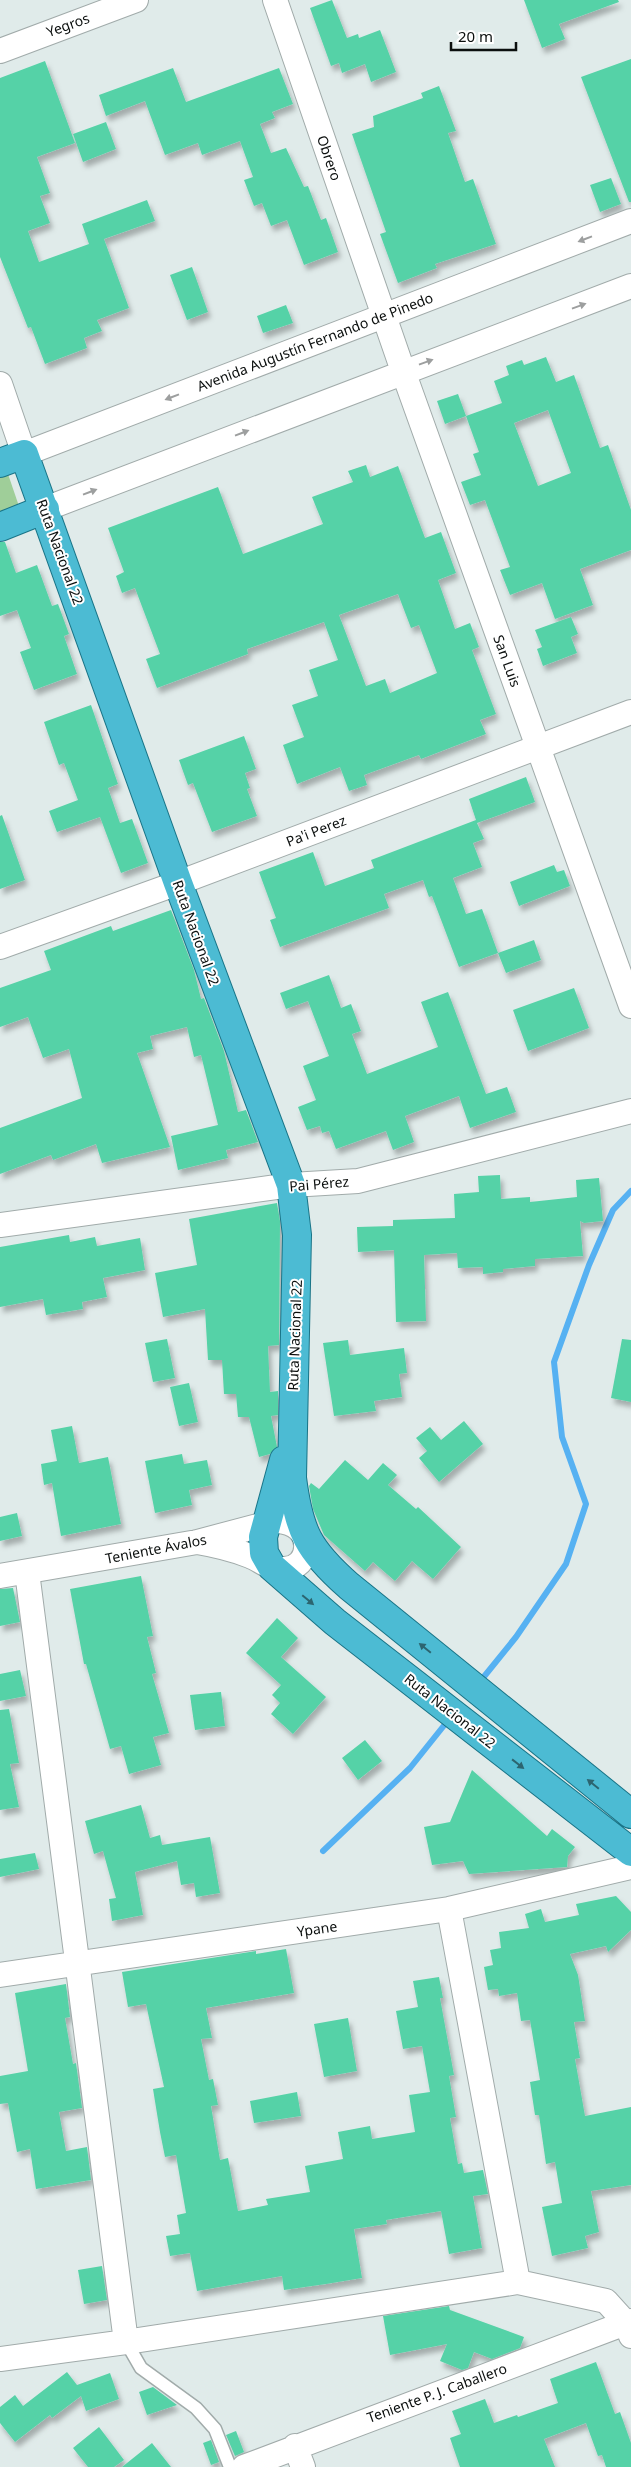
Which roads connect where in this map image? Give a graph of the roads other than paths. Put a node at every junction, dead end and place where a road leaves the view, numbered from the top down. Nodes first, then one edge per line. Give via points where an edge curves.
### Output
1 (136, 0) edge
2 (275, 0) edge
3 (0, 51) edge
4 (631, 221) edge
5 (631, 286) edge
6 (384, 316) junction
7 (403, 371) junction
8 (0, 384) edge
9 (12, 458) edge
10 (45, 509) junction
11 (0, 527) edge
12 (631, 712) edge
13 (538, 747) junction
14 (178, 883) junction
15 (0, 947) edge
16 (631, 1006) edge
17 (631, 1111) edge
18 (291, 1185) junction
19 (0, 1225) edge
20 (292, 1424) junction
21 (266, 1523) junction
22 (305, 1536) junction
23 (197, 1542) junction
24 (272, 1567) junction
25 (28, 1572) junction
26 (0, 1576) edge
27 (631, 1814) edge
28 (631, 1852) edge
29 (631, 1867) edge
30 (449, 1909) junction
31 (76, 1964) junction
32 (0, 1975) edge
33 (518, 2282) junction
34 (629, 2327) edge
35 (126, 2342) junction
36 (0, 2359) edge
37 (299, 2457) edge
38 (230, 2467) edge
39 (244, 2467) edge

1 - 3 street, Yegros
2 - 6 street, Obrero
4 -> 6 street, Avenida Augustín Fernando de Pinedo
7 -> 5 street
6 - 7 street, San Luis
6 -> 9 street, Avenida Augustín Fernando de Pinedo
10 -> 7 street
7 - 13 street, San Luis
8 - 9 street
9 - 10 highway, Ruta Nacional 22
10 - 11 highway
10 - 14 highway, Ruta Nacional 22
12 - 13 street, Pa'i Perez
13 - 14 street, Pa'i Perez
13 - 16 street, San Luis
14 - 15 street, Pa'i Perez
14 - 18 highway, Ruta Nacional 22
17 - 18 street, Pai Pérez via 358,1181
18 - 19 street, Pai Pérez
18 - 20 highway, Ruta Nacional 22 via 297,1235
20 - 21 highway, Ruta Nacional 22
20 - 22 highway, Ruta Nacional 22 via 292,1478
21 - 22 street, Teniente Ávalos via 289,1522
21 - 23 street, Teniente Ávalos
21 - 24 highway, Ruta Nacional 22 via 264,1554
22 - 24 street via 306,1548 302,1559 283,1569
27 -> 22 highway, Ruta Nacional 22 via 329,1569
23 - 24 street via 227,1548
23 - 25 street, Teniente Ávalos
24 -> 28 highway, Ruta Nacional 22 via 335,1622
25 - 26 street, Teniente Ávalos
25 - 31 street
29 - 30 street, Ypane
30 - 31 street, Ypane
30 - 33 street
31 - 32 street, Ypane
31 - 35 street
33 - 34 street via 606,2301
33 - 35 street
34 - 37 street, Teniente P. J. Caballero
35 - 36 street
35 - 38 lane via 141,2368 196,2408 215,2429
37 - 39 street, Teniente P. J. Caballero

